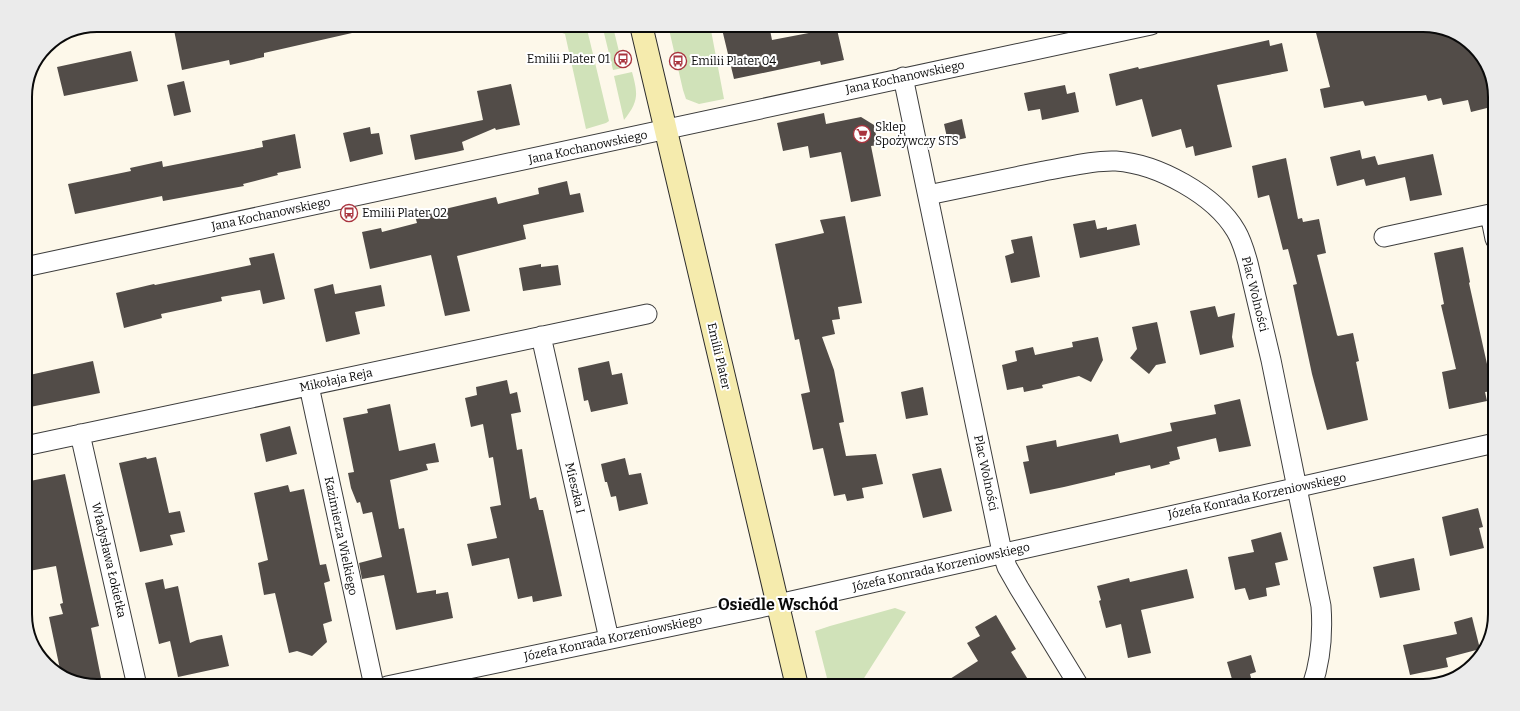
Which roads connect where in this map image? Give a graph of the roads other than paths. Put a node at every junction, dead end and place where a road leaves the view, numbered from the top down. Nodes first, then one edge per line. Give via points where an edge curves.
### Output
1 (643, 32) edge
2 (1106, 32) edge
3 (903, 77) junction
4 (666, 130) junction
5 (928, 195) junction
6 (1488, 214) edge
7 (1384, 237) dead end
8 (32, 266) edge
9 (647, 314) dead end
10 (541, 336) junction
11 (309, 386) junction
12 (80, 434) junction
13 (32, 444) edge
14 (1488, 444) edge
15 (1297, 487) junction
16 (1002, 552) junction
17 (778, 604) junction
18 (608, 639) junction
19 (135, 679) edge
20 (372, 679) edge
21 (419, 679) edge
22 (795, 679) edge
23 (1075, 679) edge
24 (1314, 679) edge

1 - 4 street, Emilii Plater
2 - 3 street, Jana Kochanowskiego
3 - 4 street, Jana Kochanowskiego
3 - 5 street, Plac Wolności
4 - 8 street, Jana Kochanowskiego
4 - 17 street, Emilii Plater
5 - 15 street, Plac Wolności via 1088,163 1117,161 1155,171 1199,192 1228,220 1244,247
5 - 16 street, Plac Wolności
6 - 7 street
9 - 10 street, Mikołaja Reja
10 - 11 street, Mikołaja Reja
10 - 18 street, Mieszka I
11 - 12 street, Mikołaja Reja
11 - 20 street, Kazimierza Wielkiego
12 - 13 street, Mikołaja Reja
12 - 19 street, Władysława Łokietka
14 - 15 street, Józefa Konrada Korzeniowskiego
15 - 16 street, Józefa Konrada Korzeniowskiego
15 - 24 street, Plac Wolności via 1321,606 1322,643
16 - 17 street, Józefa Konrada Korzeniowskiego
16 - 23 street, Plac Wolności via 1019,588
17 - 18 street, Józefa Konrada Korzeniowskiego
17 - 22 street, Emilii Plater
18 - 21 street, Józefa Konrada Korzeniowskiego

